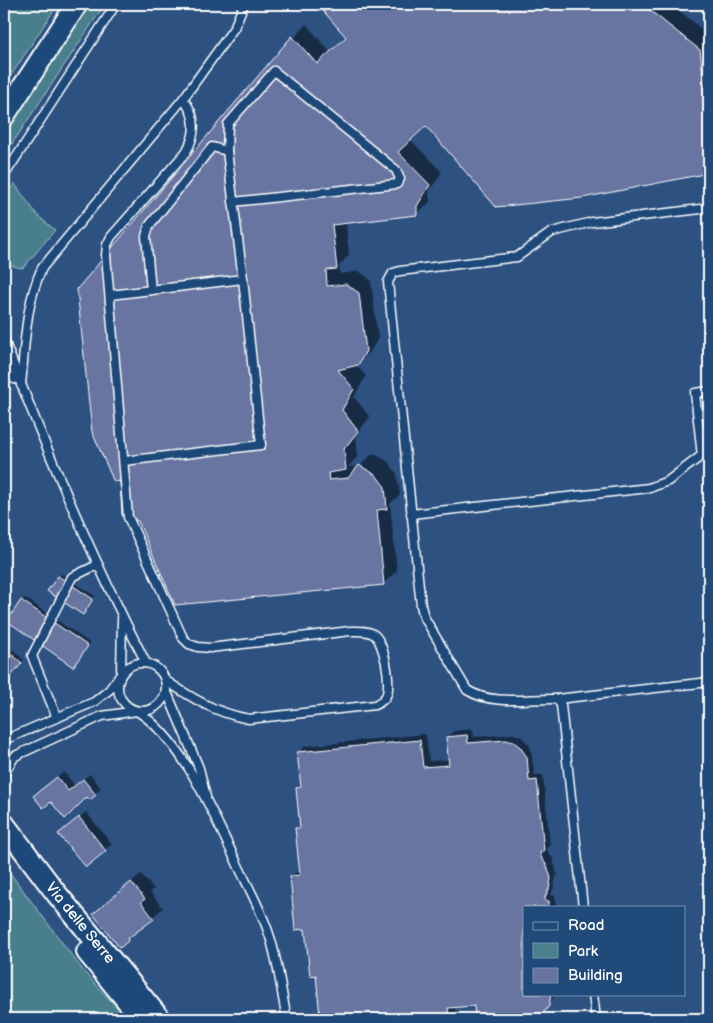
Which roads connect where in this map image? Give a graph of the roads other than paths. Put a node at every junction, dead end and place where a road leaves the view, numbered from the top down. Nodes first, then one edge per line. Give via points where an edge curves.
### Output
1 (77, 4) edge
2 (116, 4) edge
3 (244, 4) edge
4 (183, 99) junction
5 (4, 116) edge
6 (227, 151) junction
7 (4, 176) edge
8 (233, 202) junction
9 (709, 208) edge
10 (243, 280) junction
11 (151, 290) junction
12 (110, 295) junction
13 (4, 340) edge
14 (4, 358) edge
15 (21, 385) junction
16 (709, 391) edge
17 (709, 450) edge
18 (702, 456) junction
19 (124, 461) junction
20 (411, 514) junction
21 (98, 564) junction
22 (122, 616) junction
23 (146, 663) junction
24 (121, 674) junction
25 (165, 680) junction
26 (709, 682) edge
27 (166, 690) junction
28 (558, 700) junction
29 (137, 710) junction
30 (57, 718) junction
31 (4, 740) edge
32 (4, 773) edge
33 (206, 802) junction
34 (4, 824) edge
35 (4, 843) edge
36 (583, 906) edge
37 (593, 996) edge
38 (142, 1019) edge
39 (160, 1019) edge
40 (286, 1019) edge
41 (596, 1019) edge

1 - 5 street
2 - 7 lane
3 - 4 lane via 234,28
4 - 12 lane via 191,110 192,143 111,237 106,255
4 - 15 lane via 42,268 28,311
6 - 8 lane
6 - 8 lane via 228,124 274,70 396,170 400,179 397,184
6 - 11 lane via 212,148 149,226 146,236
8 - 10 lane
9 - 20 lane via 592,222 552,232 517,257 393,273 388,282
10 - 11 lane
10 - 19 lane via 261,445
11 - 12 lane
12 - 19 lane
13 - 15 lane
14 - 15 lane
15 - 21 lane
16 - 18 lane via 695,393
17 - 18 lane
18 - 20 lane via 668,481 649,488
19 - 25 lane via 128,517 189,644 210,648 371,632 383,647 389,687 386,696 374,705 250,719 199,704
20 - 28 lane via 424,617 467,690 478,697
21 - 22 lane
21 - 30 lane via 72,577 32,656
22 - 23 lane
22 - 24 lane
23 - 24 lane via 132,665
23 - 25 lane via 158,669
24 - 29 lane via 118,682 120,696 130,708
24 - 30 lane via 94,702
25 - 27 lane
26 - 28 lane
27 - 29 lane via 158,705
27 - 33 lane via 199,768
28 - 36 lane
29 - 32 lane via 102,716 15,756
29 - 33 lane via 169,742
30 - 31 lane
33 - 40 lane via 270,934
34 - 39 street, Via delle Serre via 56,894
35 - 38 street, Via delle Serre
37 - 41 lane

